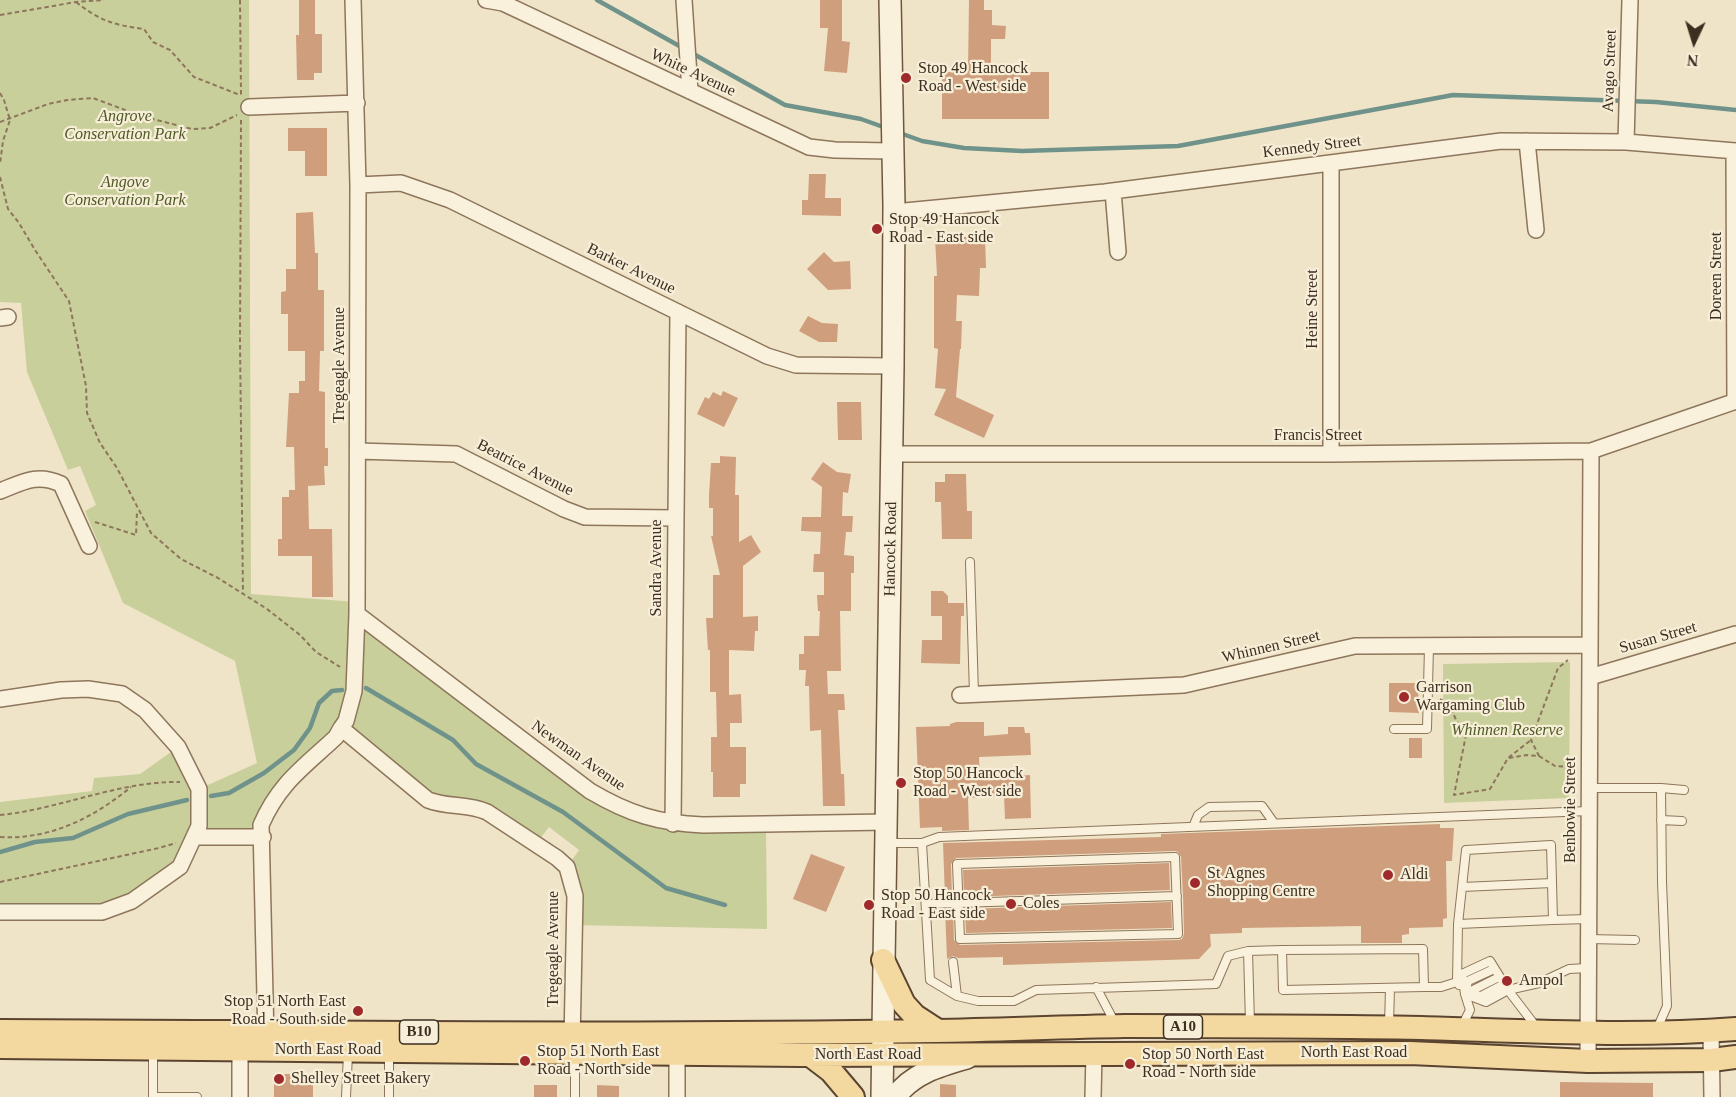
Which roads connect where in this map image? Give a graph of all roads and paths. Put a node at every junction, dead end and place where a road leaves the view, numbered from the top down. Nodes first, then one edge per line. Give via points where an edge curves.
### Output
1 (104, 0) edge
2 (240, 0) edge
3 (353, 0) edge
4 (486, 0) edge
5 (684, 0) edge
6 (890, 0) edge
7 (1630, 0) edge
8 (76, 2) junction
9 (0, 15) edge
10 (690, 91) junction
11 (0, 93) edge
12 (357, 103) junction
13 (244, 105) junction
14 (10, 120) junction
15 (0, 122) edge
16 (891, 137) junction
17 (1527, 141) junction
18 (1626, 142) junction
19 (1735, 151) edge
20 (1331, 163) junction
21 (0, 164) edge
22 (0, 177) edge
23 (358, 185) junction
24 (1113, 191) junction
25 (894, 212) junction
26 (1536, 230) dead end
27 (1118, 252) dead end
28 (678, 312) junction
29 (893, 366) junction
30 (1736, 401) edge
31 (358, 451) junction
32 (1591, 451) junction
33 (892, 454) junction
34 (1331, 454) junction
35 (0, 491) edge
36 (138, 509) junction
37 (675, 518) junction
38 (78, 522) junction
39 (88, 546) dead end
40 (970, 562) dead end
41 (243, 595) junction
42 (357, 614) junction
43 (1736, 634) edge
44 (1569, 645) junction
45 (1590, 645) junction
46 (1429, 646) junction
47 (355, 676) junction
48 (1590, 677) junction
49 (967, 695) joint
50 (1428, 698) junction
51 (0, 699) edge
52 (341, 728) junction
53 (1394, 729) dead end
54 (1531, 740) junction
55 (1539, 756) junction
56 (1508, 758) junction
57 (1589, 768) junction
58 (196, 784) junction
59 (132, 787) junction
60 (1589, 788) junction
61 (1661, 788) junction
62 (1684, 789) dead end
63 (1589, 811) junction
64 (0, 814) edge
65 (1661, 820) junction
66 (1682, 821) dead end
67 (1274, 823) junction
68 (673, 824) junction
69 (1193, 827) junction
70 (887, 832) junction
71 (0, 837) edge
72 (194, 837) junction
73 (262, 837) junction
74 (921, 843) junction
75 (0, 882) edge
76 (1552, 883) junction
77 (1462, 887) junction
78 (1176, 897) junction
79 (958, 903) junction
80 (927, 904) junction
81 (0, 912) edge
82 (1588, 919) junction
83 (1553, 920) junction
84 (1458, 924) junction
85 (1588, 939) junction
86 (1635, 940) dead end
87 (1282, 950) junction
88 (1248, 951) junction
89 (883, 960) junction
90 (953, 962) dead end
91 (1588, 968) junction
92 (1497, 973) junction
93 (1457, 982) junction
94 (1096, 987) junction
95 (1424, 987) junction
96 (1506, 987) junction
97 (1390, 988) junction
98 (1466, 994) junction
99 (957, 996) junction
100 (1116, 1027) junction
101 (1250, 1027) junction
102 (1389, 1027) junction
103 (1736, 1029) edge
104 (1460, 1030) junction
105 (0, 1031) edge
106 (882, 1031) junction
107 (938, 1031) junction
108 (1711, 1031) junction
109 (1541, 1032) junction
110 (1588, 1033) junction
111 (1655, 1033) junction
112 (240, 1040) junction
113 (266, 1040) junction
114 (677, 1043) junction
115 (573, 1045) junction
116 (0, 1047) edge
117 (153, 1048) junction
118 (348, 1050) junction
119 (389, 1050) junction
120 (1094, 1053) junction
121 (1320, 1053) junction
122 (982, 1054) junction
123 (810, 1055) junction
124 (882, 1055) junction
125 (1736, 1057) edge
126 (1712, 1059) junction
127 (1588, 1061) junction
128 (153, 1097) edge
129 (197, 1097) edge
130 (240, 1097) edge
131 (346, 1097) edge
132 (389, 1097) edge
133 (575, 1097) edge
134 (676, 1097) edge
135 (853, 1097) edge
136 (882, 1097) edge
137 (895, 1097) edge
138 (1093, 1097) edge
139 (1712, 1097) edge

1 - 8 path
2 - 13 path
3 - 12 street, Tregeagle Avenue
4 - 10 street, White Avenue via 502,3
5 - 10 street
6 - 16 main road, Hancock Road
7 - 18 street, Avago Street
8 - 9 path
8 - 13 path via 94,17 144,29 153,42 170,50 194,77
10 - 16 street, White Avenue via 809,147 835,150
11 - 14 path
12 - 13 street
12 - 23 street, Tregeagle Avenue
13 - 14 path via 210,128 192,129 141,116 93,98 48,104
13 - 41 path via 240,342
14 - 15 path
14 - 21 path
16 - 25 main road, Hancock Road
17 - 18 street, Kennedy Street
17 - 20 street, Kennedy Street
17 - 26 street
18 - 19 street, Kennedy Street
19 - 30 street, Doreen Street
20 - 24 street, Kennedy Street
20 - 34 street, Heine Street
22 - 36 path via 8,208 69,301 86,387 87,413
23 - 28 street, Barker Avenue via 401,183 450,200
23 - 31 street, Tregeagle Avenue
24 - 25 street, Kennedy Street
24 - 27 street
25 - 29 main road, Hancock Road
28 - 29 street, Barker Avenue via 767,356 796,365
28 - 37 street, Sandra Avenue
29 - 33 main road, Hancock Road
30 - 32 street, Francis Street
31 - 37 street, Beatrice Avenue via 456,454 585,517
31 - 42 street, Tregeagle Avenue
32 - 34 street, Francis Street
32 - 45 street, Benbowie Street
33 - 34 street, Francis Street
33 - 70 main road, Hancock Road
35 - 38 street via 36,478 52,480 61,484
36 - 38 path via 135,535 85,519
36 - 41 path via 151,533 181,559
37 - 68 street, Sandra Avenue
38 - 39 street
40 - 49 lane
41 - 47 path via 300,635 315,652
42 - 47 street, Tregeagle Avenue
42 - 68 street, Newman Avenue via 590,790 618,807
43 - 48 street, Susan Street
44 - 45 street, Whinnen Street
44 - 46 street, Whinnen Street
44 - 54 path via 1568,660 1558,668
45 - 48 street, Benbowie Street
46 - 49 street, Whinnen Street via 1356,646 1184,685
46 - 50 lane
47 - 52 street, Tregeagle Avenue
48 - 57 street, Benbowie Street
50 - 53 lane via 1427,729
50 - 56 path via 1449,704 1466,735 1454,795 1490,789
51 - 58 street via 61,690 122,694 145,710 178,747
52 - 73 street, Tregeagle Avenue via 274,797 261,825
52 - 115 street, Tregeagle Avenue via 428,800 444,806 475,806 567,867 575,896
54 - 55 path
54 - 56 path
55 - 56 path
55 - 57 path via 1556,766
57 - 60 street, Benbowie Street
58 - 59 path via 167,782
58 - 72 street via 199,826
59 - 64 path via 45,808
59 - 71 path via 56,831 21,838
60 - 61 lane
60 - 63 street, Benbowie Street
61 - 62 lane
61 - 65 lane
63 - 67 lane
63 - 82 street, Benbowie Street
65 - 66 lane
65 - 111 lane via 1667,1006
67 - 69 lane
67 - 69 lane via 1262,806 1209,807 1198,815
68 - 70 street, Newman Avenue
69 - 74 lane via 939,837
70 - 74 lane
70 - 89 main road, Hancock Road
72 - 73 street
72 - 75 path via 159,849
72 - 81 street via 180,867 132,901 102,912
73 - 113 street, Tregeagle Avenue
74 - 80 lane
76 - 77 lane
76 - 77 lane via 1551,845 1466,850
76 - 83 lane
77 - 84 lane
78 - 79 lane
78 - 79 lane via 1178,933 960,939
78 - 79 lane via 1174,857 1163,857 957,864
79 - 80 lane
80 - 99 lane via 930,980
82 - 83 lane
82 - 85 street, Benbowie Street
83 - 84 lane
84 - 93 lane
85 - 86 lane
85 - 91 street, Benbowie Street
87 - 88 lane
87 - 95 lane via 1423,949
87 - 97 lane via 1283,990
88 - 94 lane via 1227,956 1216,984
88 - 101 lane
89 - 106 main road, Hancock Road
89 - 107 main road via 904,1004
90 - 99 lane
91 - 96 lane via 1569,969 1539,983
91 - 110 street, Benbowie Street
92 - 96 lane
92 - 98 lane
92 - 98 lane via 1490,961 1462,974
93 - 95 lane
93 - 98 lane
94 - 99 lane via 1036,990 1014,1001 978,1001
94 - 100 lane
95 - 97 lane
96 - 98 lane via 1486,1002
96 - 109 lane
97 - 102 lane
98 - 104 lane via 1470,1010
100 - 101 main road, North East Road / A10
100 - 107 main road, North East Road / A10
101 - 102 main road, North East Road / A10
101 - 121 main road via 1257,1037
102 - 104 main road, North East Road / A10
103 - 108 main road, North East Road / A10
104 - 109 main road, North East Road / A10
105 - 112 main road, North East Road / B10
106 - 107 main road, North East Road / A10
106 - 114 main road, North East Road / B10
106 - 124 main road, Hancock Road
108 - 111 main road, North East Road / A10
108 - 126 street
109 - 110 main road, North East Road / A10
110 - 111 main road, North East Road / A10
110 - 127 street, Benbowie Street
112 - 113 main road, North East Road / B10
112 - 117 main road, North East Road / B10
112 - 130 street
113 - 115 main road, North East Road / B10
113 - 118 main road, North East Road / B10
114 - 115 main road, North East Road / B10
114 - 123 main road, North East Road / B10
114 - 134 street
115 - 119 main road, North East Road / B10
115 - 133 lane
116 - 117 main road, North East Road / B10
117 - 128 lane
118 - 119 main road, North East Road / B10
118 - 131 lane
119 - 132 lane
120 - 121 main road, North East Road / A10
120 - 122 main road, North East Road / A10
120 - 138 street
121 - 127 main road, North East Road / A10
122 - 124 main road, North East Road / A10
122 - 137 main road via 928,1071 914,1078
123 - 124 main road, North East Road / B10
123 - 135 main road via 831,1071
124 - 136 main road, Hancock Road
125 - 126 main road, North East Road / A10
126 - 127 main road, North East Road / A10
126 - 139 street
128 - 129 lane

